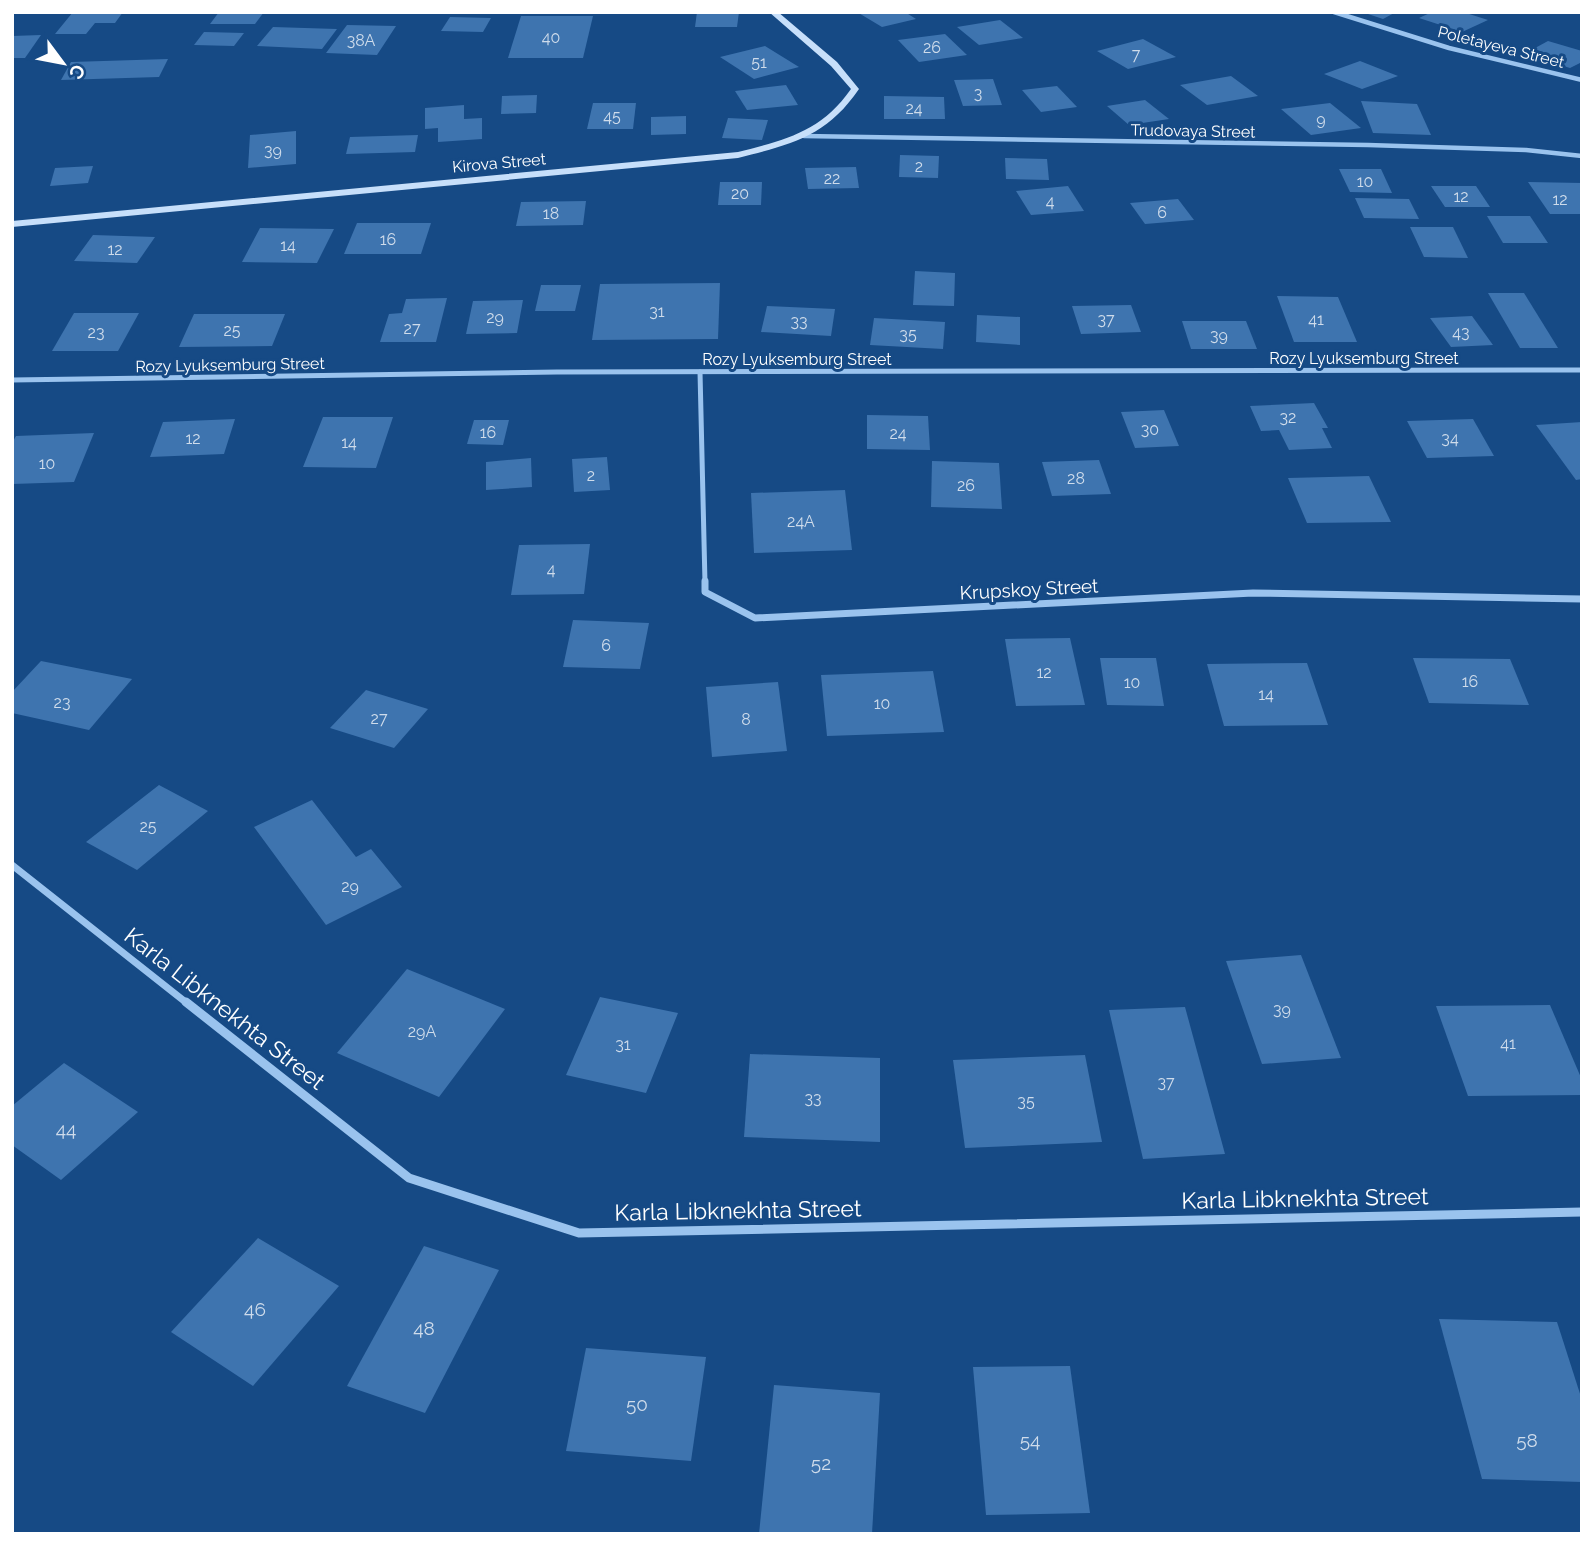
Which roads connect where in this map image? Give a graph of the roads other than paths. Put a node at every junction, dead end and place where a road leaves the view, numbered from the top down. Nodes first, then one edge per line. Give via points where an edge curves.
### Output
1 (773, 12) edge
2 (1334, 12) edge
3 (1582, 80) edge
4 (804, 136) junction
5 (1582, 156) edge
6 (12, 224) edge
7 (1582, 370) edge
8 (700, 372) junction
9 (12, 380) edge
10 (1582, 599) edge
11 (12, 865) edge
12 (1582, 1212) edge

1 - 4 main road, Kirova Street via 834,64 855,89 842,111
2 - 3 street, Poletayeva Street via 1449,48
4 - 5 street, Trudovaya Street via 1368,145
4 - 6 main road, Kirova Street via 738,155
7 - 8 street, Rozy Lyuksemburg Street
8 - 9 street, Rozy Lyuksemburg Street
8 - 10 street, Krupskoy Street via 705,592 755,618 1253,593
11 - 12 street, Karla Libknekhta Street via 409,1178 579,1233

